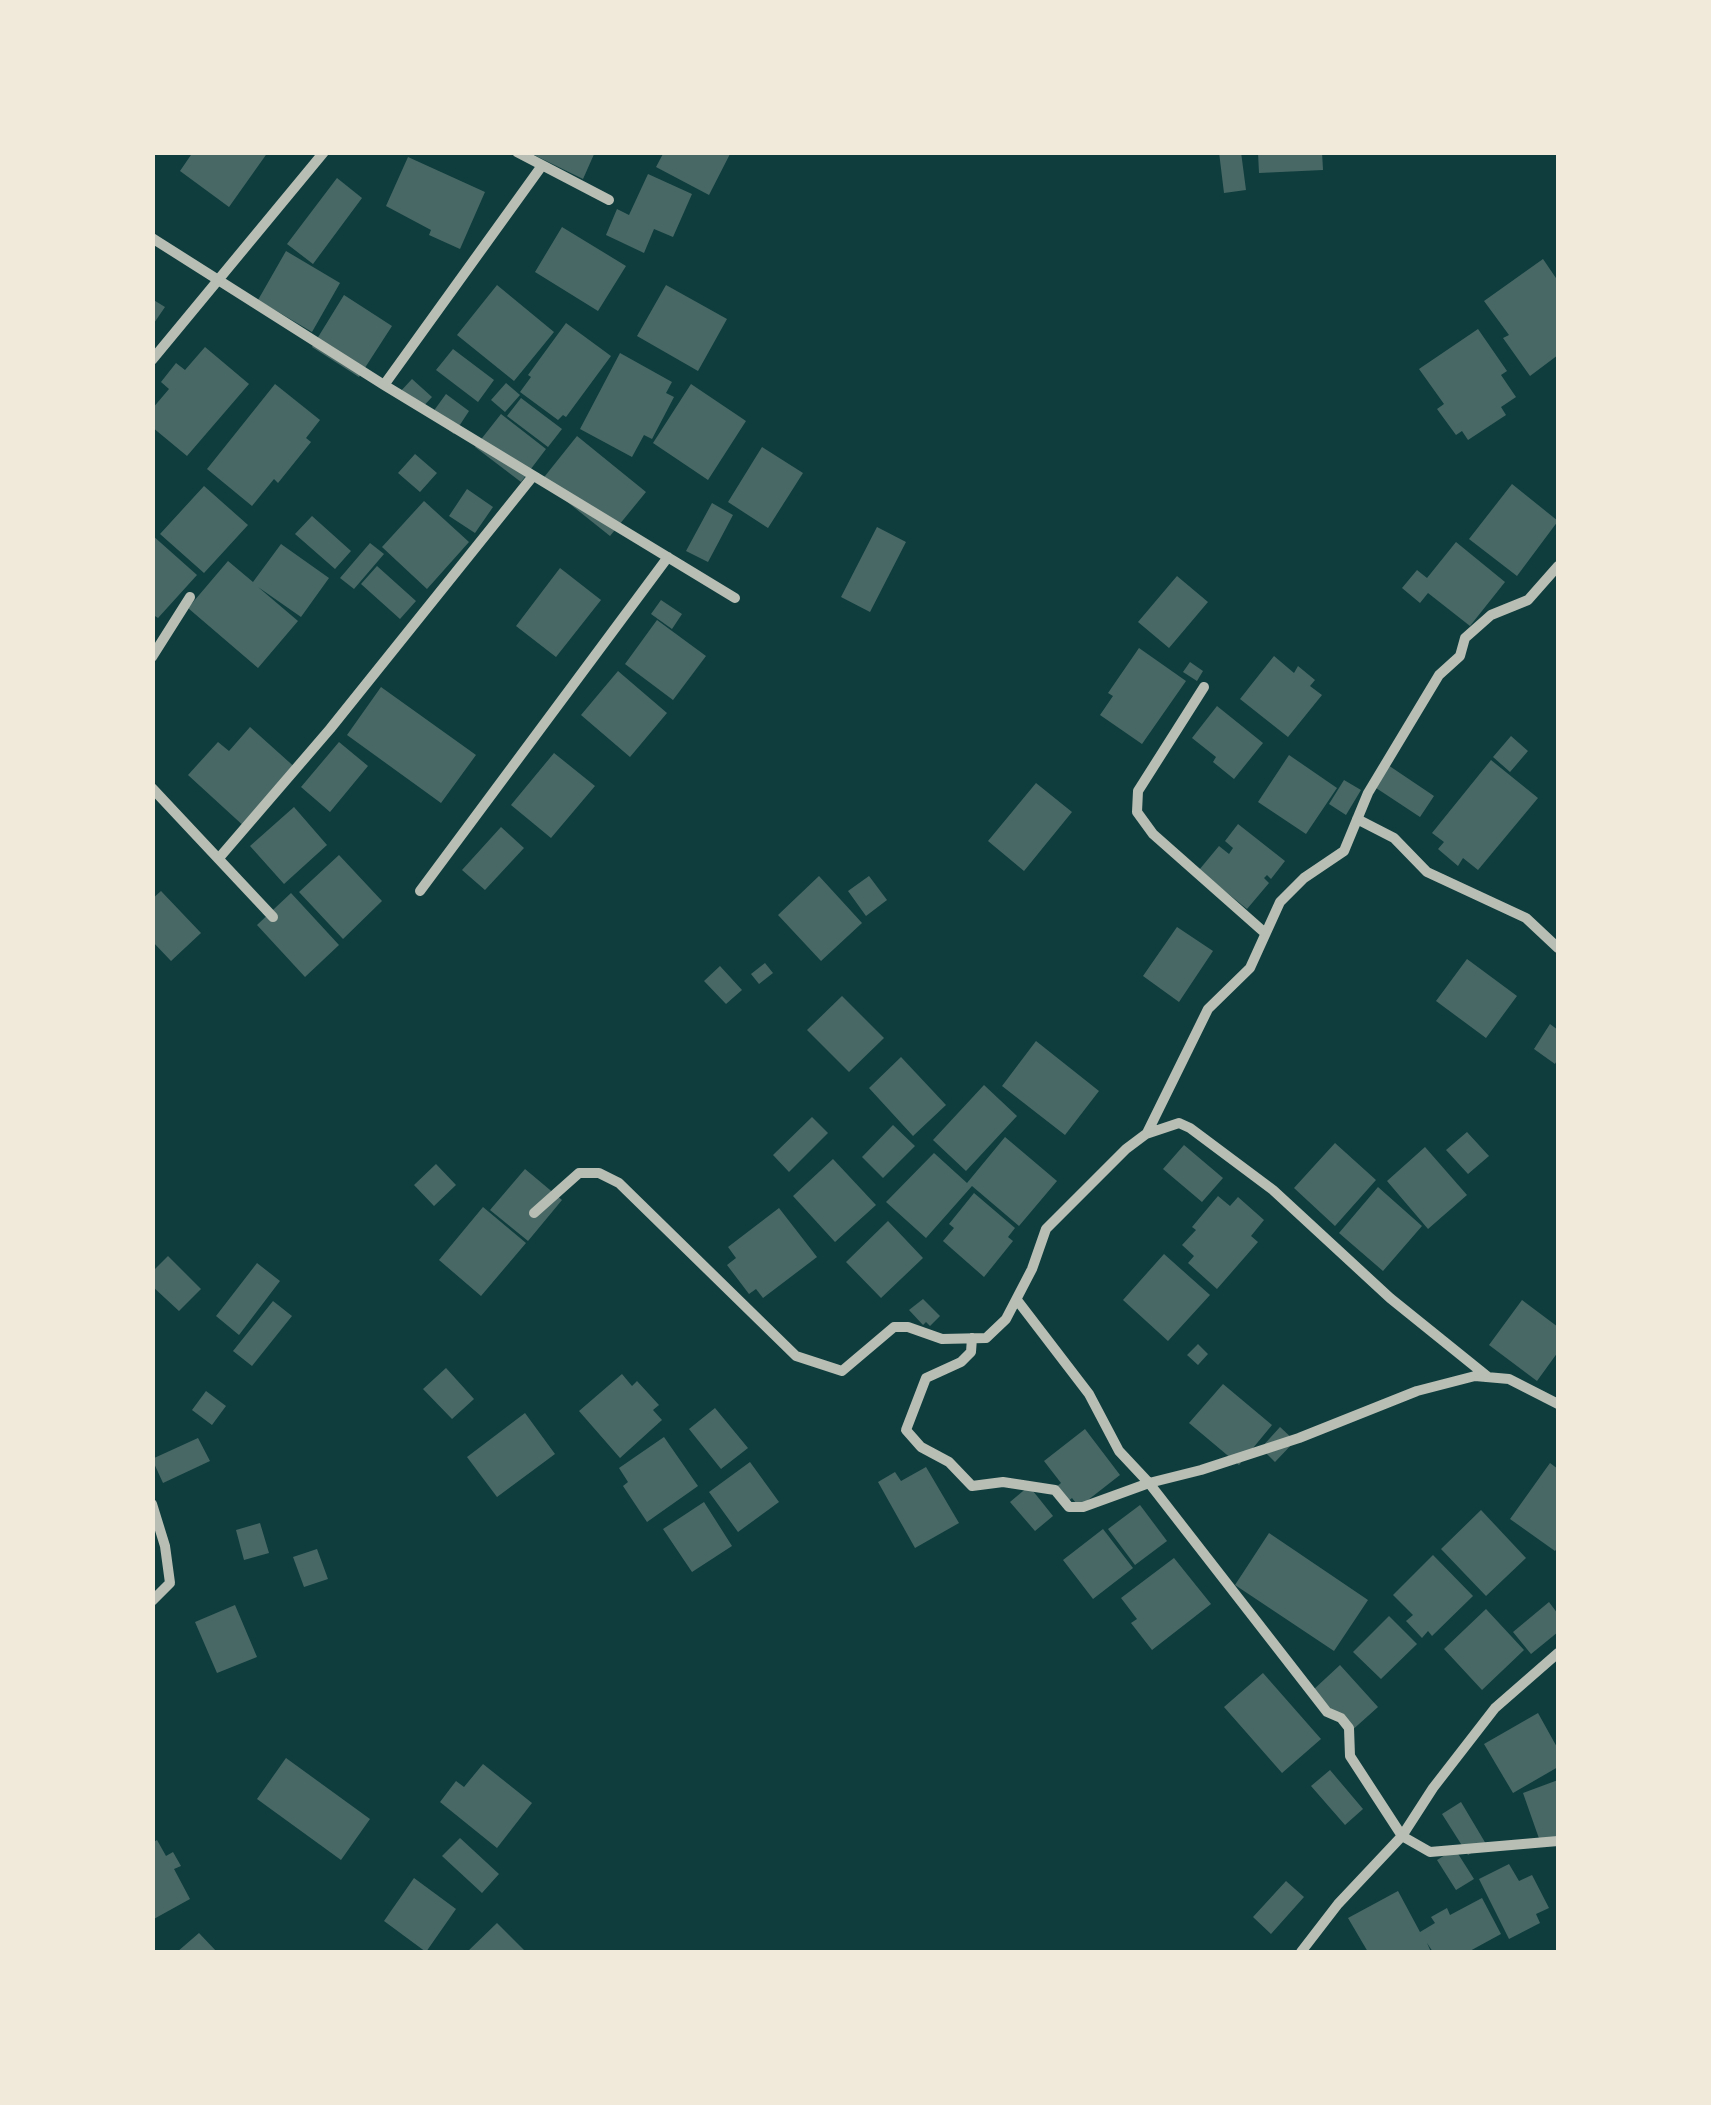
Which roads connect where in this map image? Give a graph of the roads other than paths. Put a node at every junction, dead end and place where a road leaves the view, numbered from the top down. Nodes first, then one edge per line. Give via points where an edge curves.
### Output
1 (324, 152) edge
2 (517, 152) edge
3 (542, 166) junction
4 (609, 200) dead end
5 (152, 238) edge
6 (219, 281) junction
7 (152, 360) edge
8 (384, 384) junction
9 (533, 476) junction
10 (668, 558) junction
11 (1558, 566) edge
12 (190, 597) dead end
13 (736, 598) dead end
14 (152, 657) edge
15 (1204, 686) dead end
16 (152, 788) edge
17 (1357, 820) junction
18 (219, 858) junction
19 (420, 891) dead end
20 (273, 916) dead end
21 (1265, 933) junction
22 (1558, 948) edge
23 (1146, 1134) junction
24 (534, 1213) dead end
25 (1016, 1300) junction
26 (972, 1338) junction
27 (1488, 1378) junction
28 (1558, 1404) edge
29 (1149, 1482) junction
30 (152, 1504) edge
31 (152, 1600) edge
32 (1558, 1653) edge
33 (1402, 1836) junction
34 (1558, 1841) edge
35 (1301, 1952) edge

1 - 6 street
2 - 3 street
3 - 4 street
3 - 8 street
5 - 6 street
6 - 7 street
6 - 8 street
8 - 9 street
9 - 10 street
9 - 18 street
10 - 13 street
10 - 19 street
11 - 17 street via 1528,600 1491,614 1466,638 1460,656 1419,705
12 - 14 street
15 - 21 street via 1138,791 1138,812 1152,834
16 - 18 street
17 - 21 street via 1344,851 1280,902
17 - 22 street via 1394,838 1427,872 1526,918
18 - 20 street
21 - 23 street via 1250,968 1208,1009
23 - 25 street via 1046,1230
23 - 27 street via 1179,1123 1190,1128 1273,1190
24 - 26 street via 579,1173 619,1183 796,1356 826,1368 842,1370 894,1326 942,1339
25 - 26 street via 986,1338
25 - 29 street via 1089,1394 1119,1451
26 - 29 street via 961,1362 926,1378 906,1430 921,1447 949,1462 972,1486 1003,1482 1055,1490 1069,1507
27 - 28 street via 1508,1379
27 - 29 street via 1416,1391 1299,1438
29 - 33 street via 1328,1712 1349,1728 1350,1756
30 - 31 street via 170,1583
32 - 33 street via 1495,1708
33 - 34 street via 1430,1852
33 - 35 street

